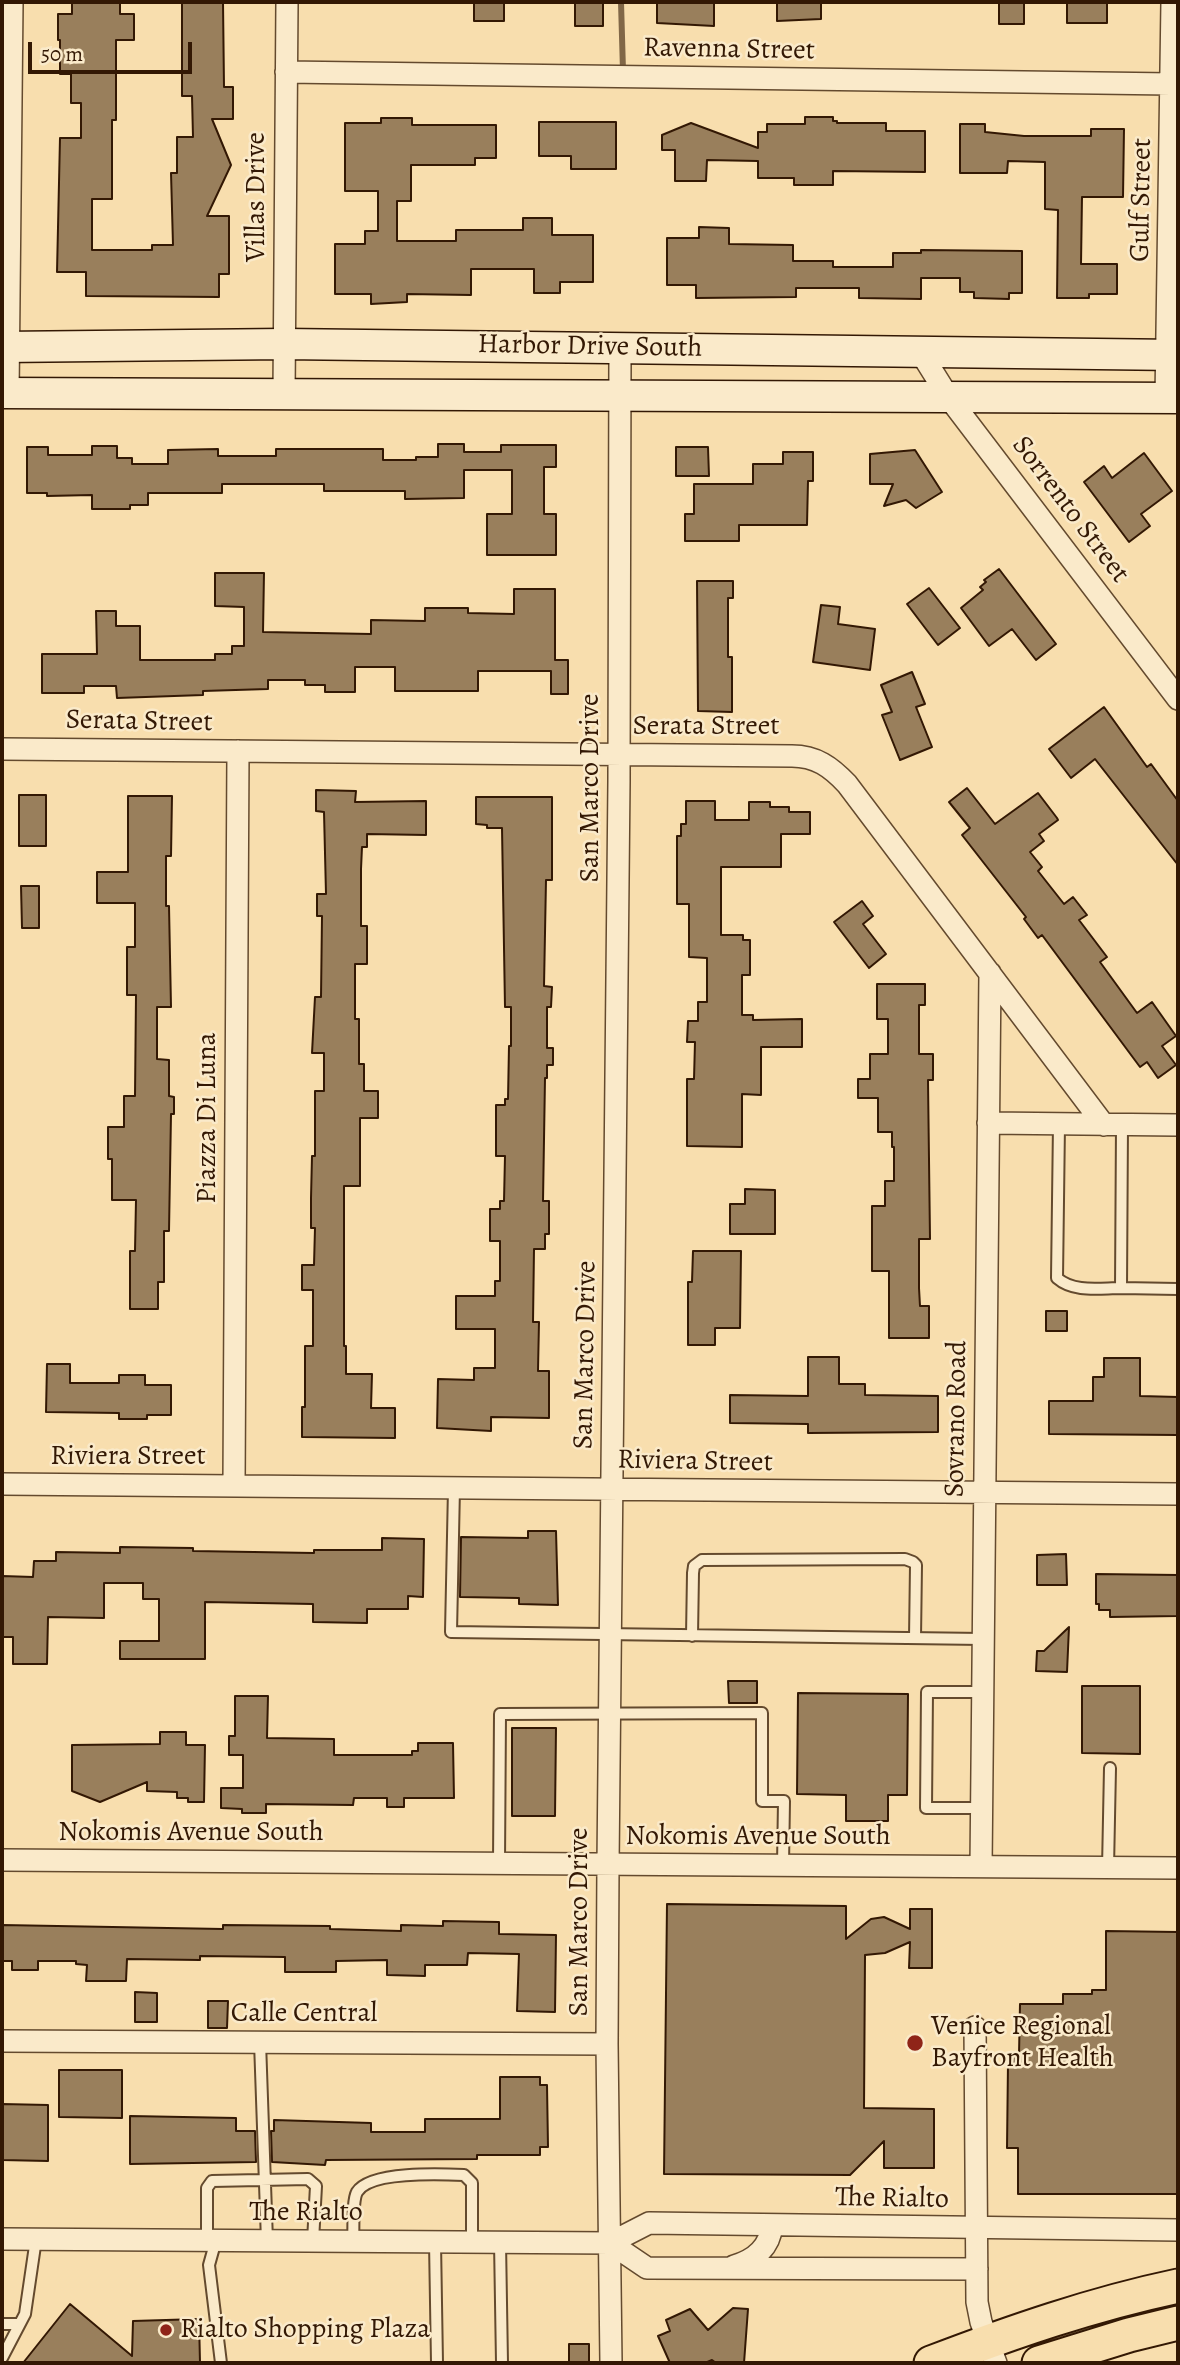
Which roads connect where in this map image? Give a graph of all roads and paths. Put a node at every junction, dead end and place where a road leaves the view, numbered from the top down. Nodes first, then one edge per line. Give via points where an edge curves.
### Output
1 (12, 2) edge
2 (287, 2) edge
3 (1174, 13) edge
4 (286, 72) junction
5 (1171, 84) junction
6 (284, 344) junction
7 (5, 347) edge
8 (620, 347) junction
9 (921, 353) junction
10 (1173, 355) edge
11 (5, 393) edge
12 (284, 394) junction
13 (621, 395) junction
14 (949, 398) junction
15 (1172, 398) edge
16 (1178, 699) edge
17 (2, 749) edge
18 (238, 751) junction
19 (619, 754) junction
20 (990, 973) junction
21 (988, 1123) junction
22 (1059, 1124) junction
23 (1113, 1125) junction
24 (1178, 1125) edge
25 (1121, 1287) junction
26 (1178, 1289) edge
27 (2, 1484) edge
28 (234, 1485) junction
29 (454, 1488) junction
30 (612, 1489) junction
31 (984, 1493) junction
32 (1178, 1494) edge
33 (612, 1634) junction
34 (692, 1636) junction
35 (915, 1638) junction
36 (983, 1639) junction
37 (982, 1692) junction
38 (611, 1714) junction
39 (1110, 1768) dead end
40 (982, 1808) junction
41 (2, 1860) edge
42 (499, 1863) junction
43 (608, 1864) junction
44 (783, 1865) junction
45 (981, 1866) junction
46 (1108, 1868) junction
47 (1178, 1868) edge
48 (975, 2027) dead end
49 (2, 2041) edge
50 (260, 2042) junction
51 (607, 2044) junction
52 (264, 2180) junction
53 (772, 2225) junction
54 (977, 2228) junction
55 (1178, 2230) edge
56 (2, 2239) edge
57 (36, 2239) junction
58 (211, 2240) junction
59 (267, 2241) junction
60 (313, 2241) junction
61 (353, 2241) junction
62 (435, 2242) junction
63 (472, 2242) junction
64 (500, 2242) junction
65 (610, 2243) junction
66 (725, 2268) junction
67 (977, 2269) junction
68 (1178, 2286) edge
69 (1178, 2323) edge
70 (2, 2324) edge
71 (19, 2324) junction
72 (992, 2352) edge
73 (2, 2358) edge
74 (221, 2363) edge
75 (437, 2363) edge
76 (502, 2363) edge
77 (611, 2363) edge
78 (931, 2363) edge
79 (1039, 2363) edge

1 - 7 street
2 - 4 street, Villas Drive
3 - 5 street, Gulf Street
4 - 5 street, Ravenna Street
4 - 6 street, Villas Drive
5 - 10 street, Gulf Street
6 - 7 street, Harbor Drive South
6 - 8 street, Harbor Drive South
6 - 12 street, Villas Drive
7 - 11 street
8 - 9 street, Harbor Drive South
8 - 13 street, San Marco Drive
9 - 10 street, Harbor Drive South
9 - 14 street, Sorrento Street
10 - 15 street, Gulf Street
11 - 12 street, Harbor Drive South
12 - 13 street, Harbor Drive South
13 - 14 street, Harbor Drive South
13 - 19 street, San Marco Drive
14 - 15 street, Harbor Drive South
14 - 16 street, Sorrento Street
17 - 18 street, Serata Street
18 - 19 street, Serata Street
18 - 28 street, Piazza Di Luna
19 - 20 street, Serata Street via 804,756 824,764 847,784
19 - 30 street, San Marco Drive
20 - 21 street, Sovrano Road
20 - 23 street, Serata Street
21 - 22 street
21 - 31 street, Sovrano Road
22 - 23 street
22 - 25 lane via 1057,1278 1074,1287
23 - 24 street
23 - 25 lane
25 - 26 lane
27 - 28 street, Riviera Street
28 - 29 street, Riviera Street
29 - 30 street, Riviera Street
29 - 33 lane via 450,1632
30 - 31 street, Riviera Street
30 - 33 street, San Marco Drive
31 - 32 street, Riviera Street
31 - 36 street, Sovrano Road
33 - 34 lane
33 - 38 street, San Marco Drive
34 - 35 lane
34 - 35 lane via 693,1573 702,1560 905,1559 916,1565
35 - 36 lane
36 - 37 street, Sovrano Road
37 - 40 street, Sovrano Road
37 - 40 lane via 927,1692 926,1808
38 - 42 lane via 500,1713
38 - 43 street, San Marco Drive
38 - 44 lane via 762,1713 762,1801 784,1801
39 - 46 lane
40 - 45 street, Sovrano Road
41 - 42 street, Nokomis Avenue South
42 - 43 street, Nokomis Avenue South
43 - 44 street, Nokomis Avenue South
43 - 51 street, San Marco Drive
44 - 45 street, Nokomis Avenue South
45 - 46 street, Nokomis Avenue South
46 - 47 street, Nokomis Avenue South
48 - 54 street
49 - 50 street, Calle Central
50 - 51 street, Calle Central
50 - 52 lane
51 - 65 street, San Marco Drive
52 - 58 lane via 212,2181 207,2188
52 - 59 lane
52 - 60 lane via 308,2179 316,2186
53 - 54 street, The Rialto
53 - 65 street, The Rialto via 649,2223
53 - 66 street via 763,2250
54 - 55 street, The Rialto
54 - 67 street
56 - 57 street, The Rialto
57 - 58 street, The Rialto
57 - 71 lane via 25,2314
58 - 59 street, The Rialto
58 - 74 lane via 209,2265
59 - 60 street, The Rialto
60 - 61 street, The Rialto
61 - 62 street, The Rialto
61 - 63 lane via 356,2193 364,2185 407,2174 464,2175 472,2183
62 - 63 street, The Rialto
62 - 75 lane
63 - 64 street, The Rialto
64 - 65 street, The Rialto
64 - 76 lane
65 - 66 street via 647,2268
65 - 77 street, San Marco Drive
66 - 67 street
67 - 72 street via 977,2302
68 - 72 main road via 1117,2299
69 - 79 main road
70 - 71 lane
71 - 73 lane
72 - 78 main road

